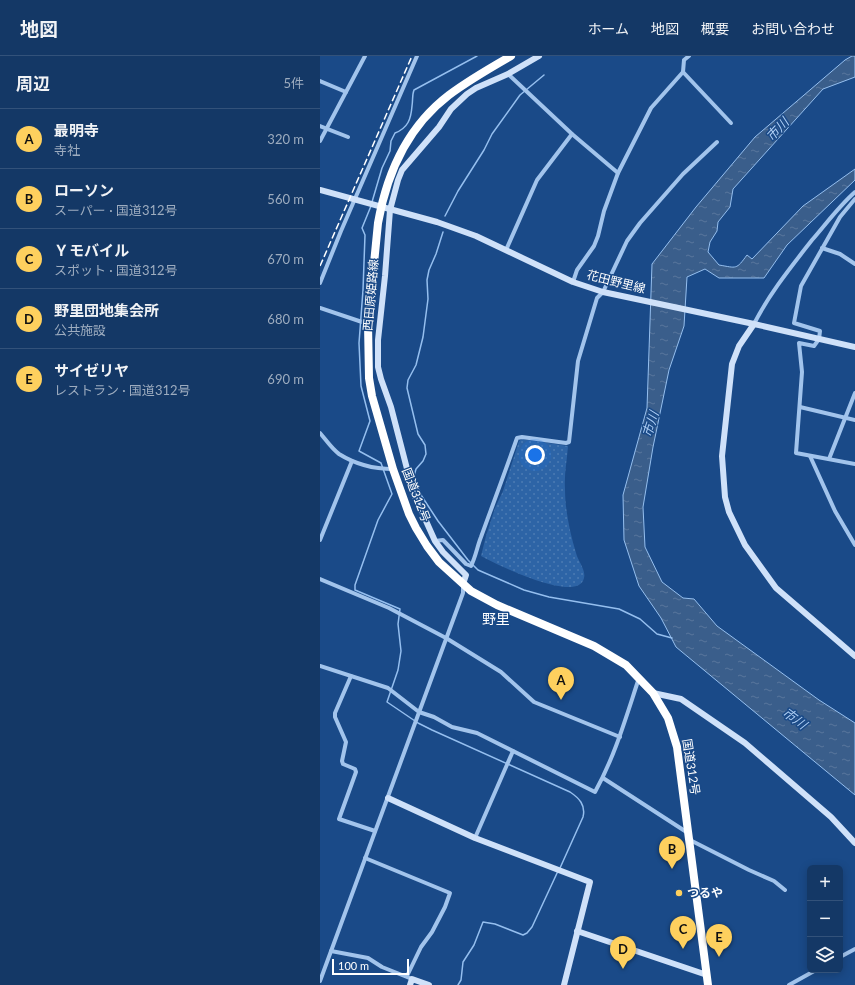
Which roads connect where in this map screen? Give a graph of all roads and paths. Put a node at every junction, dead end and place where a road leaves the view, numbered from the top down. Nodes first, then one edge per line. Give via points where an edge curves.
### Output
1 (365, 56) edge
2 (417, 56) edge
3 (511, 56) edge
4 (539, 56) edge
5 (690, 56) edge
6 (683, 72) junction
7 (508, 74) junction
8 (320, 81) edge
9 (346, 92) junction
10 (731, 123) dead end
11 (320, 126) edge
12 (326, 128) junction
13 (572, 134) junction
14 (348, 137) dead end
15 (320, 141) edge
16 (717, 142) dead end
17 (618, 173) junction
18 (320, 190) edge
19 (855, 192) edge
20 (855, 199) edge
21 (355, 200) junction
22 (381, 207) junction
23 (390, 210) junction
24 (822, 248) junction
25 (506, 250) junction
26 (855, 264) edge
27 (573, 282) junction
28 (320, 283) edge
29 (606, 293) junction
30 (320, 308) edge
31 (368, 324) junction
32 (751, 324) junction
33 (819, 340) junction
34 (855, 347) edge
35 (855, 393) edge
36 (800, 407) junction
37 (846, 418) junction
38 (855, 420) edge
39 (320, 433) edge
40 (810, 456) junction
41 (829, 459) junction
42 (352, 461) junction
43 (855, 464) edge
44 (393, 469) junction
45 (320, 540) edge
46 (435, 541) junction
47 (855, 545) edge
48 (320, 579) edge
49 (463, 584) junction
50 (446, 638) junction
51 (855, 656) edge
52 (320, 666) edge
53 (351, 676) junction
54 (639, 677) junction
55 (654, 693) junction
56 (419, 712) junction
57 (620, 737) junction
58 (513, 751) junction
59 (603, 778) junction
60 (388, 798) junction
61 (375, 831) junction
62 (689, 837) junction
63 (475, 838) junction
64 (855, 843) edge
65 (365, 858) junction
66 (785, 890) dead end
67 (577, 931) junction
68 (855, 949) edge
69 (331, 951) junction
70 (843, 955) edge
71 (811, 973) edge
72 (707, 975) junction
73 (410, 980) edge
74 (320, 981) edge
75 (429, 985) edge
76 (564, 985) edge
77 (708, 985) edge
78 (789, 985) edge

1 - 9 street
2 - 21 street
3 - 22 highway, 国道312号 via 449,95 416,128 389,176
4 - 7 street, 西田原姫路線
5 - 6 street via 684,60
6 - 10 street
6 - 17 street via 651,108
7 - 13 street
7 - 23 street, 西田原姫路線 via 476,88 451,109 402,170
8 - 9 street
9 - 12 street
11 - 12 street
12 - 14 street
12 - 15 street
13 - 17 street
13 - 25 street via 536,180
16 - 29 street via 683,174 640,223 627,241
17 - 27 street via 594,246 577,270
18 - 21 street, 花田野里線
19 - 32 street via 835,212 789,270
20 - 24 street via 840,217
21 - 22 street, 花田野里線
21 - 28 street
22 - 23 street, 花田野里線
22 - 31 highway, 国道312号
23 - 25 street, 花田野里線 via 437,222
23 - 46 street, 西田原姫路線 via 378,340 378,367 413,492
24 - 26 street via 840,254
24 - 33 street via 801,286 794,323 820,331
25 - 27 street, 花田野里線
27 - 29 street, 花田野里線
29 - 32 street, 花田野里線
29 - 46 street via 597,298 578,361 569,442 566,444 517,438 471,566 443,540
30 - 31 street
31 - 44 highway, 国道312号 via 372,396
32 - 33 street, 花田野里線
32 - 51 street via 732,364 722,456 724,497 744,545 776,588
33 - 34 street, 花田野里線
33 - 36 street via 814,346 799,343 802,372
35 - 37 street
36 - 37 street
36 - 40 street via 796,453
37 - 38 street
37 - 41 street
39 - 42 street via 338,453
40 - 41 street
40 - 47 street via 838,516
41 - 43 street
42 - 44 street via 378,469
42 - 45 street
44 - 49 highway, 国道312号 via 416,528 439,562
46 - 49 street, 西田原姫路線 via 466,575
48 - 50 street via 389,608
49 - 50 street via 463,593
49 - 54 highway, 国道312号 via 497,605 594,646 626,665
50 - 56 street
50 - 57 street via 501,672 534,702
52 - 53 street
53 - 56 street via 388,688
53 - 61 street via 335,717 346,742 343,764 356,772 339,819
54 - 55 highway, 国道312号
54 - 57 street
55 - 62 highway, 国道312号 via 668,718 677,747
55 - 64 street via 681,699 745,743 830,817
56 - 58 street via 452,727 477,733
56 - 60 street
57 - 59 street
58 - 59 street via 595,792
58 - 63 street
59 - 62 street
60 - 61 street
60 - 63 street
61 - 65 street
62 - 66 street via 774,881
62 - 72 highway, 国道312号
63 - 67 street via 590,882
65 - 69 street
65 - 73 street via 450,893 432,932 421,947
67 - 72 street
67 - 76 street
68 - 70 street
69 - 73 street via 368,958
69 - 74 street
71 - 78 street
72 - 77 highway, 国道312号
73 - 75 street

